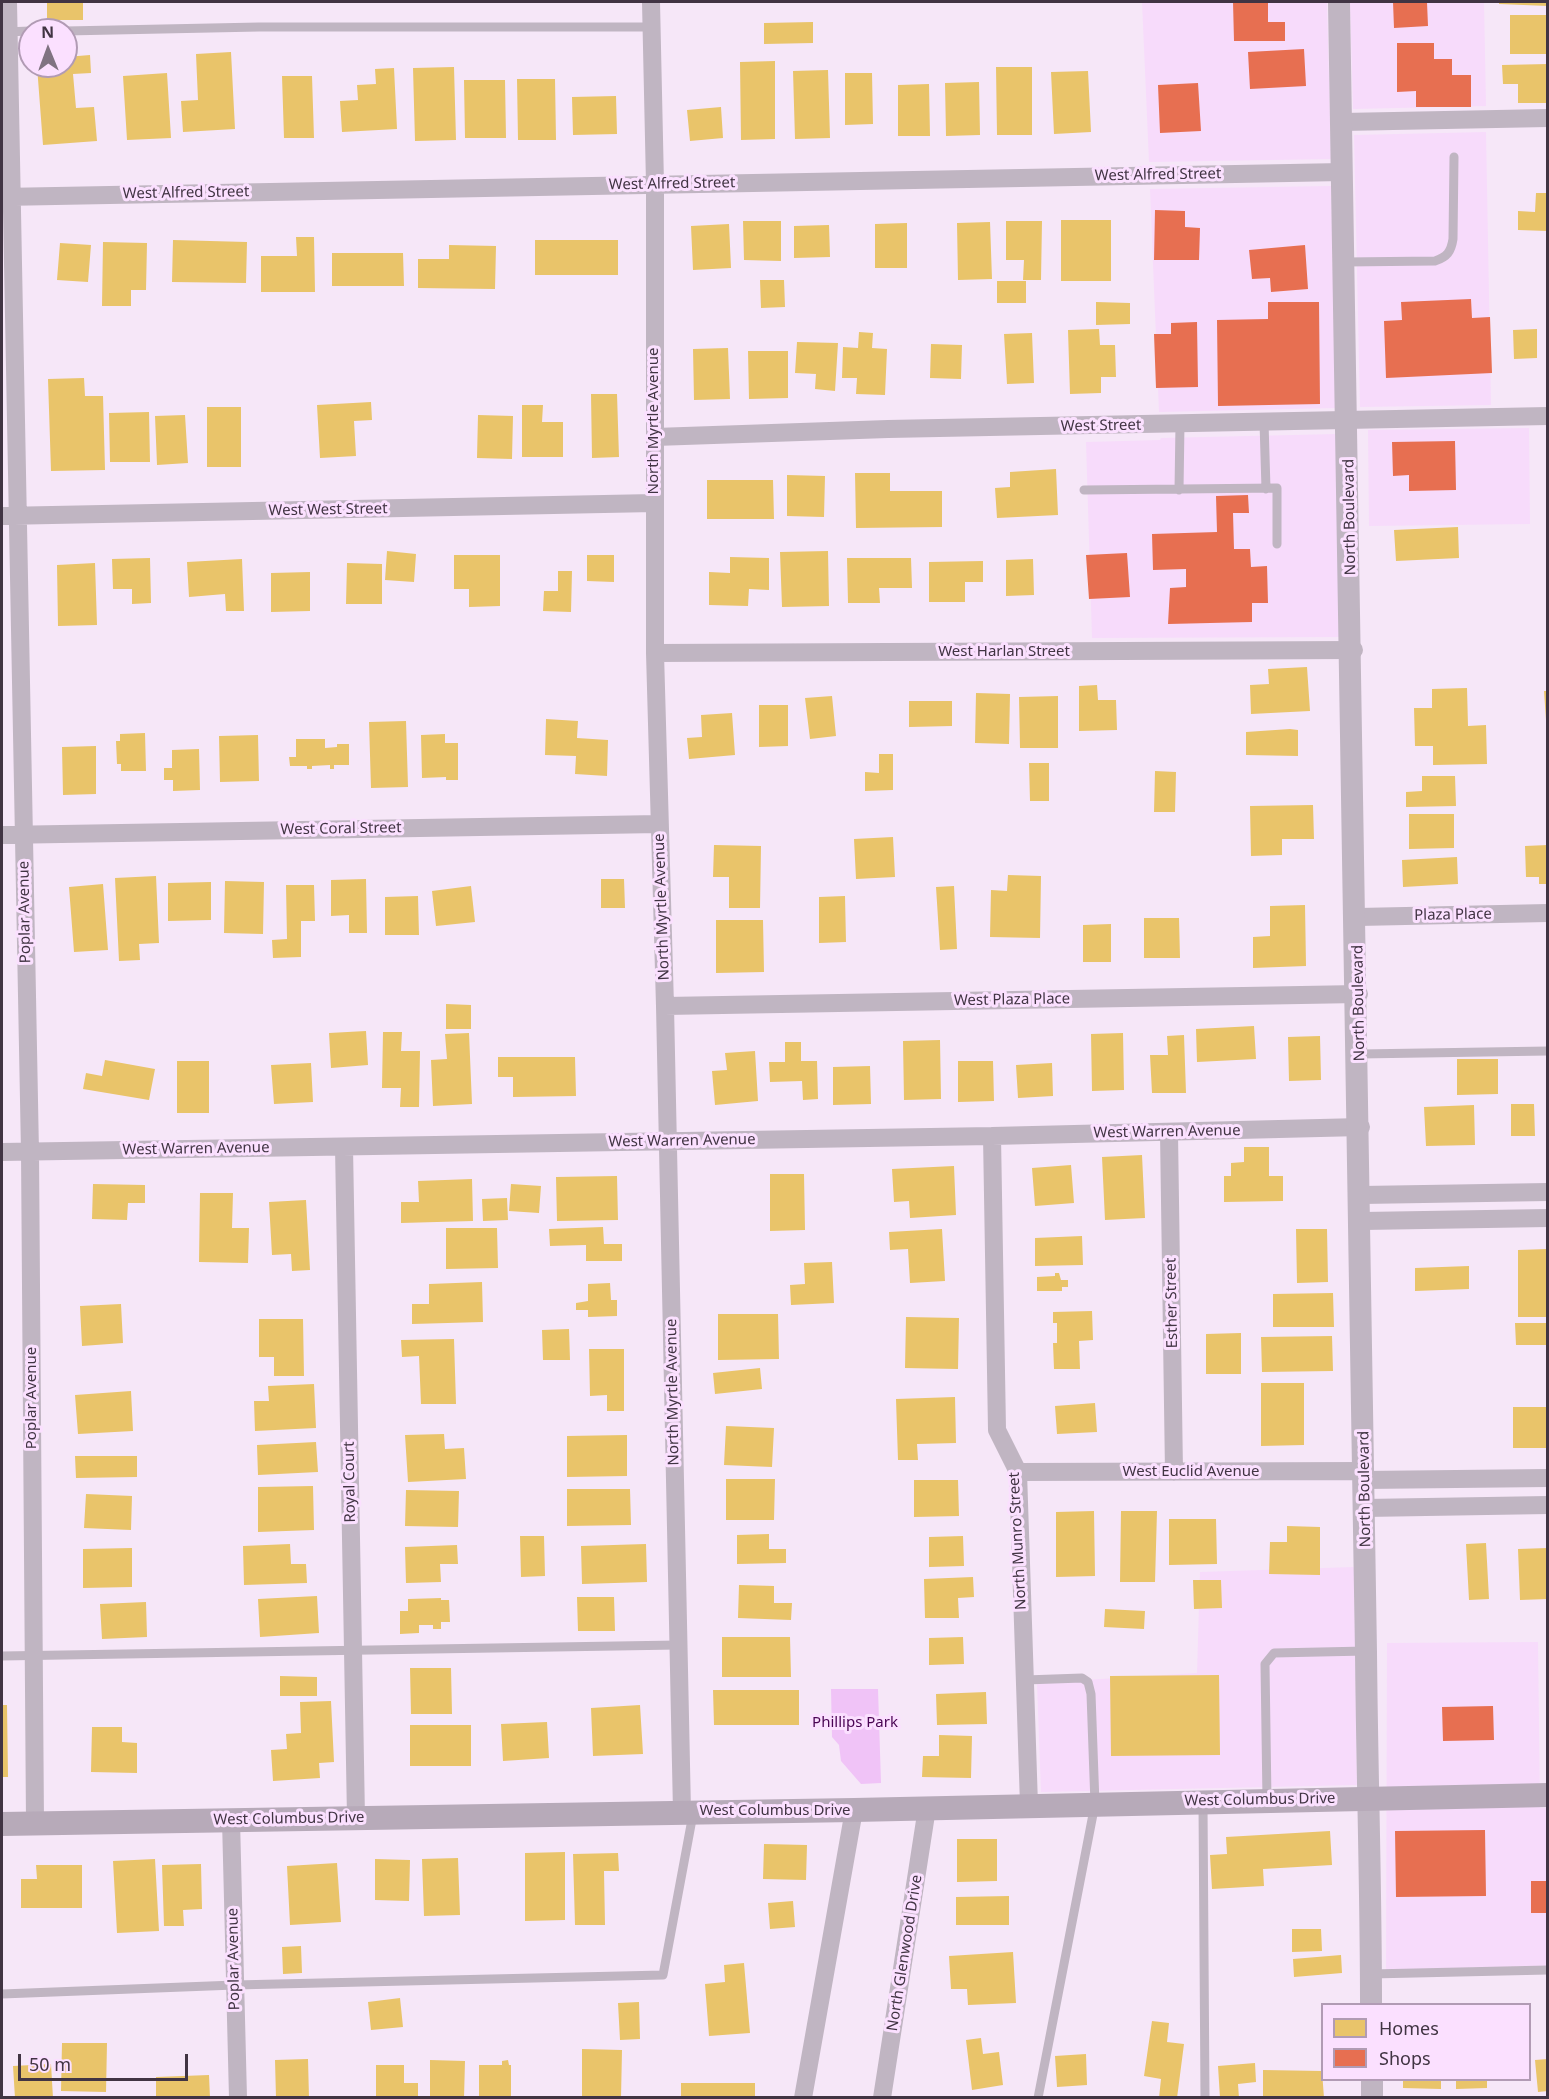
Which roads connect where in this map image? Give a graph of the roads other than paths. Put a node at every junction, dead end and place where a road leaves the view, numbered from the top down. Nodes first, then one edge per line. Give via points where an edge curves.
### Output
1 (8, 2) edge
2 (651, 2) edge
3 (1339, 2) edge
4 (652, 27) junction
5 (78, 31) edge
6 (5, 32) edge
7 (1548, 118) edge
8 (1342, 122) junction
9 (1454, 157) dead end
10 (1343, 172) junction
11 (655, 184) junction
12 (7, 197) edge
13 (1345, 262) junction
14 (1548, 417) edge
15 (1348, 421) junction
16 (1264, 423) junction
17 (1180, 424) junction
18 (655, 436) junction
19 (1266, 489) junction
20 (1084, 490) dead end
21 (1179, 490) junction
22 (654, 503) junction
23 (9, 516) edge
24 (1277, 544) dead end
25 (1354, 650) junction
26 (655, 653) junction
27 (659, 824) junction
28 (2, 834) edge
29 (24, 834) junction
30 (1548, 913) edge
31 (1358, 917) junction
32 (1359, 994) junction
33 (665, 1006) junction
34 (1548, 1051) edge
35 (1360, 1054) junction
36 (1362, 1127) junction
37 (1169, 1133) junction
38 (992, 1136) junction
39 (668, 1141) junction
40 (344, 1147) junction
41 (2, 1152) edge
42 (30, 1152) junction
43 (1548, 1192) edge
44 (1362, 1195) junction
45 (1548, 1218) edge
46 (1363, 1221) junction
47 (1018, 1472) junction
48 (1174, 1472) junction
49 (1364, 1476) junction
50 (1548, 1478) edge
51 (1548, 1505) edge
52 (1365, 1508) junction
53 (678, 1645) junction
54 (353, 1652) junction
55 (1366, 1652) junction
56 (34, 1655) junction
57 (2, 1656) edge
58 (1025, 1680) junction
59 (1548, 1795) edge
60 (1369, 1798) junction
61 (1267, 1800) junction
62 (1203, 1802) junction
63 (1095, 1804) junction
64 (1029, 1805) junction
65 (927, 1808) junction
66 (854, 1810) junction
67 (688, 1811) junction
68 (356, 1818) junction
69 (231, 1820) junction
70 (35, 1823) junction
71 (2, 1824) edge
72 (1548, 1970) edge
73 (1371, 1974) junction
74 (235, 1985) junction
75 (2, 1994) edge
76 (1371, 2003) edge
77 (1372, 2081) edge
78 (238, 2097) edge
79 (803, 2097) edge
80 (882, 2097) edge
81 (1038, 2097) edge
82 (1205, 2097) edge
83 (1372, 2097) edge

1 - 6 street, Poplar Avenue
2 - 4 street, North Myrtle Avenue
3 - 8 street, North Boulevard
4 - 5 lane
4 - 11 street, North Myrtle Avenue
6 - 12 street, Poplar Avenue
7 - 8 street
8 - 10 street, North Boulevard
9 - 13 lane via 1453,239 1444,258
10 - 11 street, West Alfred Street
10 - 13 street, North Boulevard
11 - 12 street, West Alfred Street
11 - 18 street, North Myrtle Avenue
12 - 23 street, Poplar Avenue
13 - 15 street, North Boulevard
14 - 15 street, West Street
15 - 16 street, West Street
15 - 25 street, North Boulevard
16 - 17 street, West Street
16 - 19 lane
17 - 18 street, West Street
17 - 21 lane
18 - 22 street, North Myrtle Avenue
19 - 21 lane
19 - 24 lane via 1277,488
20 - 21 lane
22 - 23 street, West West Street
22 - 26 street, North Myrtle Avenue
23 - 29 street, Poplar Avenue
25 - 26 street, West Harlan Street
25 - 31 street, North Boulevard
26 - 27 street, North Myrtle Avenue
27 - 29 street, West Coral Street
27 - 33 street, North Myrtle Avenue
28 - 29 street, West Coral Street
29 - 42 street, Poplar Avenue
30 - 31 street, Plaza Place
31 - 32 street, North Boulevard
32 - 33 street, West Plaza Place
32 - 35 street, North Boulevard
33 - 39 street, North Myrtle Avenue
34 - 35 lane
35 - 36 street, North Boulevard
36 - 37 street, West Warren Avenue
36 - 44 street, North Boulevard
37 - 38 street, West Warren Avenue
37 - 48 street, Esther Street
38 - 39 street, West Warren Avenue
38 - 47 street, North Munro Street via 997,1430
39 - 40 street, West Warren Avenue
39 - 53 street, North Myrtle Avenue
40 - 42 street, West Warren Avenue
40 - 54 street, Royal Court
41 - 42 street, West Warren Avenue
42 - 56 street, Poplar Avenue
43 - 44 street
44 - 46 street, North Boulevard
45 - 46 street
46 - 49 street, North Boulevard
47 - 48 street, West Euclid Avenue
47 - 58 street, North Munro Street
48 - 49 street, West Euclid Avenue
49 - 50 street, West Euclid Avenue
49 - 52 street, North Boulevard
51 - 52 street
52 - 55 street, North Boulevard
53 - 54 lane
53 - 67 street, North Myrtle Avenue
54 - 56 lane
54 - 68 street, Royal Court
55 - 60 street, North Boulevard
55 - 61 lane via 1274,1653 1265,1664
56 - 57 lane
56 - 70 street, Poplar Avenue
58 - 63 lane via 1082,1678 1088,1682
58 - 64 street, North Munro Street
59 - 60 main road, West Columbus Drive
60 - 61 main road, West Columbus Drive
60 - 73 street, North Boulevard
61 - 62 main road, West Columbus Drive
62 - 63 main road, West Columbus Drive
62 - 82 lane
63 - 64 main road, West Columbus Drive
63 - 81 lane
64 - 65 main road, West Columbus Drive
65 - 66 main road, West Columbus Drive
65 - 80 street, North Glenwood Drive
66 - 67 main road, West Columbus Drive
66 - 79 street
67 - 68 main road, West Columbus Drive
67 - 74 lane via 663,1976
68 - 69 main road, West Columbus Drive
69 - 70 main road, West Columbus Drive
69 - 74 street, Poplar Avenue
70 - 71 main road, West Columbus Drive
72 - 73 lane
73 - 76 street, North Boulevard
74 - 75 lane
74 - 78 street, Poplar Avenue
77 - 83 street

